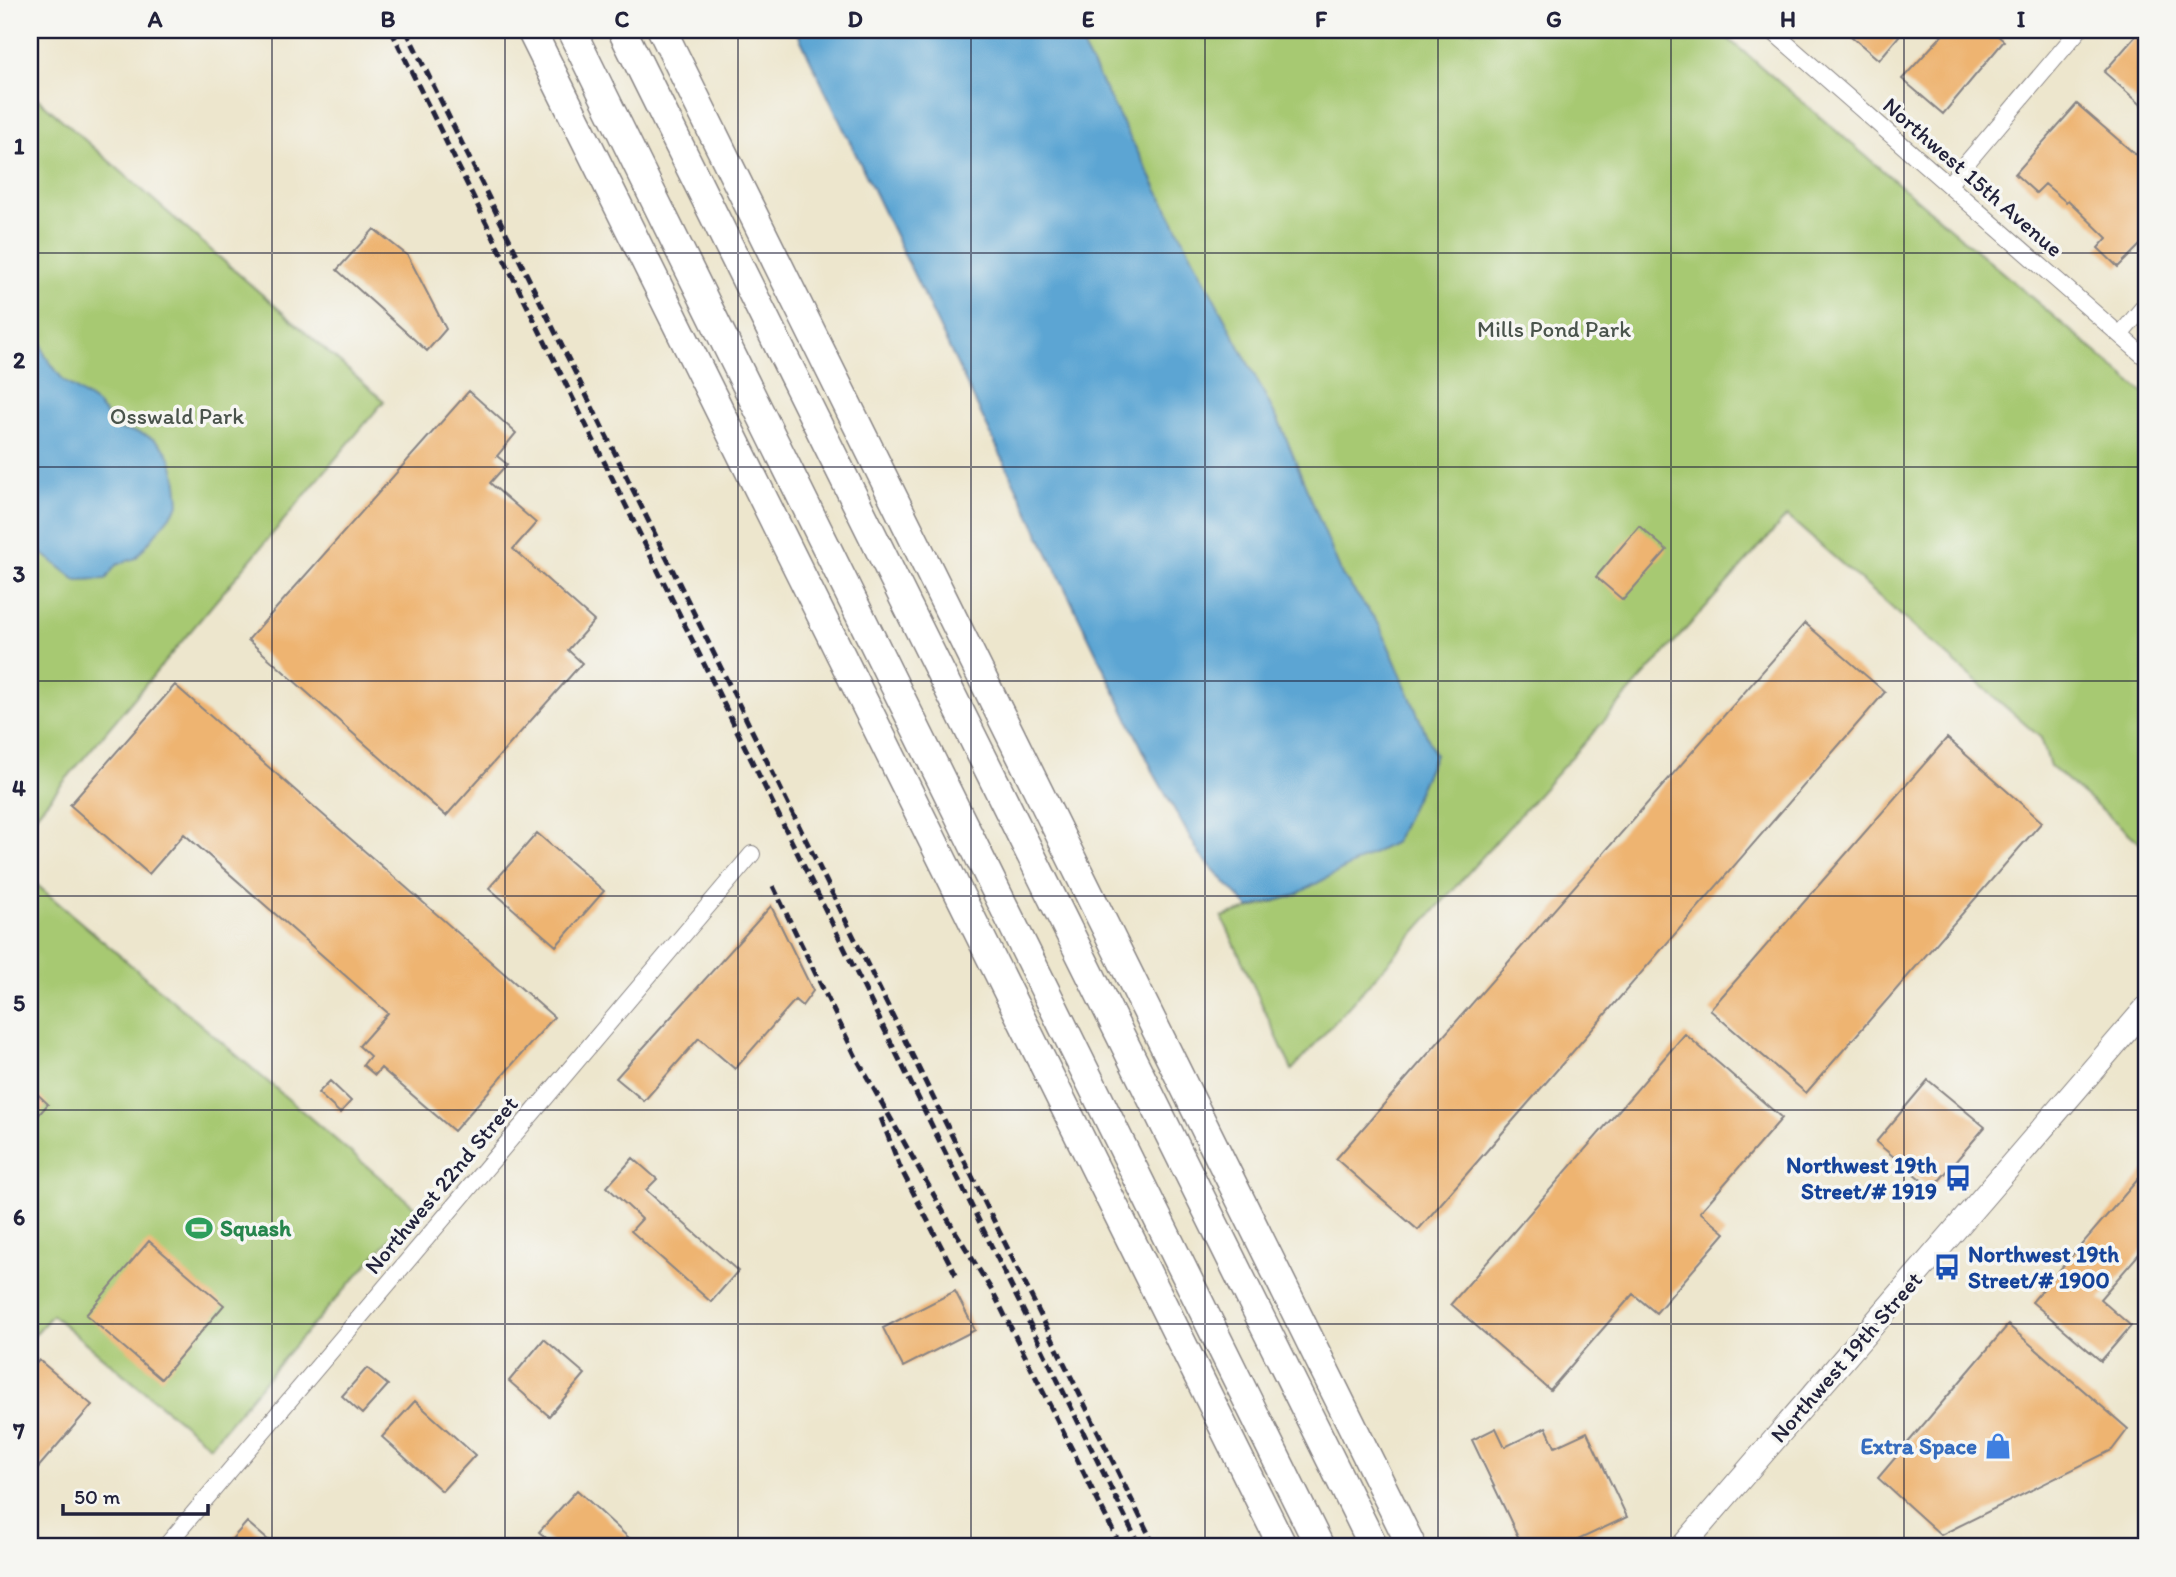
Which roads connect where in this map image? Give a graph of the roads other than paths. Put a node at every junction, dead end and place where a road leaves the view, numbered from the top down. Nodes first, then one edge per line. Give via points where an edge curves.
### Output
1 (531, 30) edge
2 (571, 30) edge
3 (622, 30) edge
4 (662, 30) edge
5 (1770, 30) edge
6 (2079, 30) edge
7 (1948, 185) junction
8 (2146, 304) edge
9 (2120, 335) junction
10 (2146, 358) edge
11 (752, 854) dead end
12 (2146, 1009) edge
13 (165, 1547) edge
14 (1283, 1547) edge
15 (1320, 1547) edge
16 (1374, 1547) edge
17 (1412, 1547) edge
18 (1682, 1547) edge

1 - 14 highway
2 - 15 highway
3 - 16 highway
4 - 17 highway
5 - 7 street, Northwest 15th Avenue
6 - 7 street
7 - 9 street, Northwest 15th Avenue
8 - 9 street
9 - 10 street, Northwest 15th Avenue
11 - 13 street, Northwest 22nd Street
12 - 18 street, Northwest 19th Street

